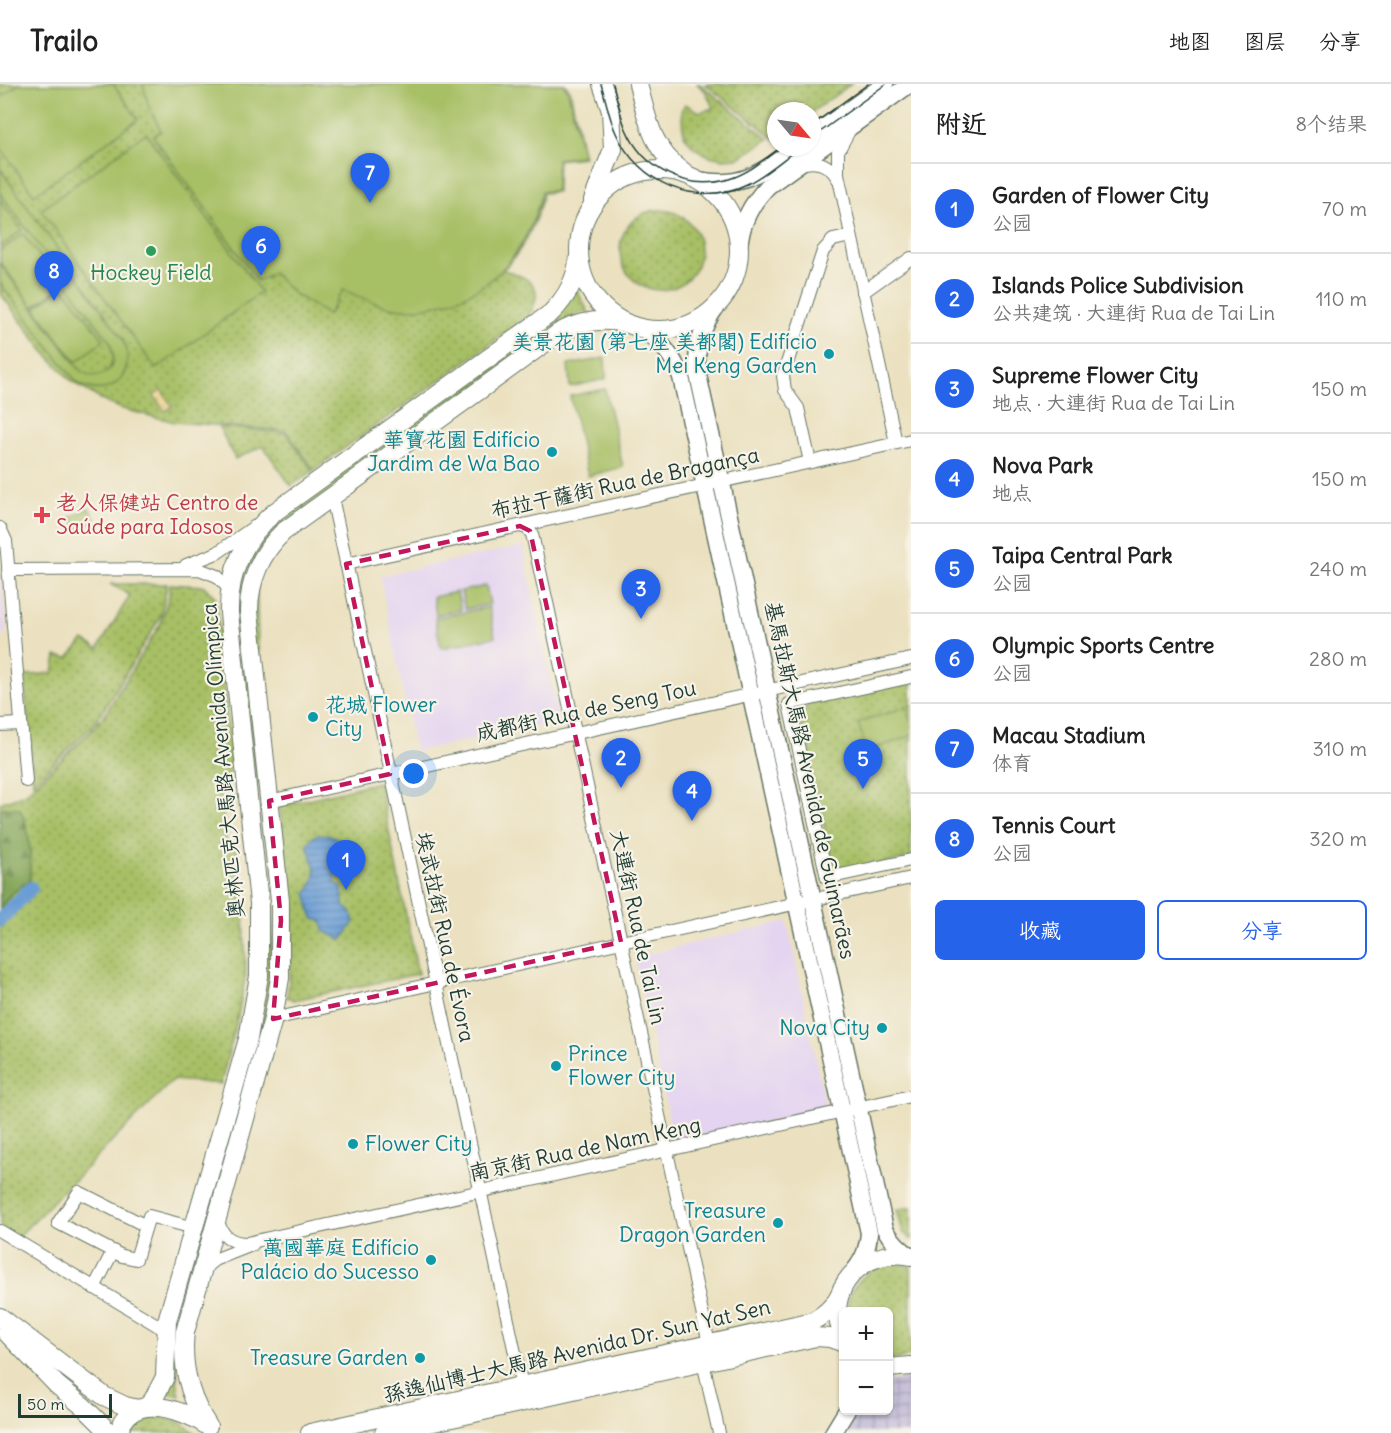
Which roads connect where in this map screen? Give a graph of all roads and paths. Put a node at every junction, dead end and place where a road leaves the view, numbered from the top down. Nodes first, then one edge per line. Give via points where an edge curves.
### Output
1 (602, 84) edge
2 (638, 84) edge
3 (644, 84) edge
4 (885, 84) edge
5 (910, 84) edge
6 (646, 116) junction
7 (858, 121) junction
8 (821, 130) edge
9 (784, 156) edge
10 (796, 166) junction
11 (696, 178) junction
12 (839, 183) junction
13 (588, 213) junction
14 (851, 236) junction
15 (740, 246) junction
16 (579, 255) junction
17 (911, 258) edge
18 (863, 292) junction
19 (716, 307) junction
20 (633, 326) junction
21 (911, 440) edge
22 (896, 443) junction
23 (810, 462) junction
24 (713, 483) junction
25 (332, 497) junction
26 (276, 511) junction
27 (539, 522) junction
28 (520, 526) junction
29 (0, 528) edge
30 (532, 534) junction
31 (346, 564) junction
32 (161, 569) junction
33 (8, 570) junction
34 (230, 590) junction
35 (911, 659) edge
36 (911, 677) edge
37 (759, 693) junction
38 (21, 724) junction
39 (0, 725) edge
40 (575, 733) junction
41 (390, 774) junction
42 (26, 781) dead end
43 (248, 790) junction
44 (269, 802) junction
45 (250, 819) junction
46 (911, 860) edge
47 (911, 878) edge
48 (805, 901) junction
49 (621, 942) junction
50 (435, 983) junction
51 (273, 1018) junction
52 (911, 1096) edge
53 (851, 1110) junction
54 (667, 1150) junction
55 (480, 1192) junction
56 (218, 1212) junction
57 (146, 1226) junction
58 (194, 1228) junction
59 (0, 1231) edge
60 (267, 1239) junction
61 (113, 1251) junction
62 (911, 1256) edge
63 (855, 1270) junction
64 (200, 1276) junction
65 (94, 1288) junction
66 (841, 1292) junction
67 (0, 1317) edge
68 (839, 1323) edge
69 (0, 1326) edge
70 (167, 1331) junction
71 (839, 1341) edge
72 (710, 1344) junction
73 (703, 1362) junction
74 (50, 1366) junction
75 (911, 1366) edge
76 (893, 1368) edge
77 (522, 1386) junction
78 (142, 1408) junction
79 (845, 1415) edge
80 (211, 1430) edge
81 (833, 1432) edge
82 (110, 1433) edge
83 (119, 1433) edge
84 (310, 1433) edge
85 (384, 1433) edge
86 (719, 1433) edge

1 - 13 main road via 611,111 613,149
2 - 6 main road
3 - 6 main road
4 - 8 main road
5 - 7 main road
6 - 11 main road via 662,153
7 - 10 main road
7 - 12 street via 838,151
9 - 11 main road via 750,177 725,183
10 - 12 street via 810,161 821,163 833,171
10 - 15 main road via 754,201 745,219
11 - 13 main road via 681,172 654,170 627,176 605,191
11 - 15 main road via 716,192 731,213
12 - 14 street
13 - 16 main road
14 - 18 street
14 - 23 street via 833,240 823,251 783,376 785,390 798,406
15 - 19 main road via 735,276
16 - 20 main road via 590,291 608,312
16 - 26 main road, 奧林匹克大馬路 Avenida Olímpica via 568,293 551,313
17 - 18 street
18 - 22 street
19 - 20 main road via 681,328 655,330
19 - 24 main road, 基馬拉斯大馬路 Avenida de Guimarães via 702,330 696,357
20 - 24 main road, 基馬拉斯大馬路 Avenida de Guimarães via 662,344 677,365
20 - 25 main road, 奧林匹克大馬路 Avenida Olímpica via 612,320 592,321 560,332
21 - 22 street, 布拉干薩街 Rua de Bragança
22 - 23 street, 布拉干薩街 Rua de Bragança
23 - 24 street, 布拉干薩街 Rua de Bragança
24 - 27 street, 布拉干薩街 Rua de Bragança
24 - 37 main road, 基馬拉斯大馬路 Avenida de Guimarães
25 - 31 street, 埃武拉街 Rua de Évora
25 - 44 main road, 奧林匹克大馬路 Avenida Olímpica via 277,538 259,565 251,587 249,611
26 - 32 street via 208,557
26 - 34 main road, 奧林匹克大馬路 Avenida Olímpica via 244,548
27 - 28 street, 布拉干薩街 Rua de Bragança
27 - 30 street via 533,526
28 - 30 street
28 - 31 street, 布拉干薩街 Rua de Bragança
29 - 33 street via 6,541
30 - 40 street, 大連街 Rua de Tai Lin
31 - 41 street, 埃武拉街 Rua de Évora
32 - 33 street
32 - 34 street via 205,570
33 - 38 street
34 - 43 main road, 奧林匹克大馬路 Avenida Olímpica via 229,614
35 - 37 street, 成都街 Rua de Seng Tou
36 - 46 street via 789,704 827,878
37 - 40 street, 成都街 Rua de Seng Tou
37 - 48 main road, 基馬拉斯大馬路 Avenida de Guimarães
38 - 39 street
38 - 42 street
40 - 41 street, 成都街 Rua de Seng Tou
40 - 49 street, 大連街 Rua de Tai Lin
41 - 44 street, 成都街 Rua de Seng Tou
41 - 50 street, 埃武拉街 Rua de Évora
43 - 44 main road via 265,791
43 - 45 main road, 奧林匹克大馬路 Avenida Olímpica
44 - 45 main road
44 - 51 main road, 奧林匹克大馬路 Avenida Olímpica via 281,920 280,978
45 - 58 main road, 奧林匹克大馬路 Avenida Olímpica via 261,922 260,976 249,1039
47 - 48 street
48 - 49 street
48 - 53 main road, 基馬拉斯大馬路 Avenida de Guimarães
49 - 50 street
49 - 54 street, 大連街 Rua de Tai Lin
50 - 51 street
50 - 55 street, 埃武拉街 Rua de Évora
51 - 56 main road, 奧林匹克大馬路 Avenida Olímpica
52 - 53 street, 南京街 Rua de Nam Keng
53 - 54 street, 南京街 Rua de Nam Keng
53 - 62 main road, 基馬拉斯大馬路 Avenida de Guimarães via 885,1229 892,1241
53 - 63 main road, 基馬拉斯大馬路 Avenida de Guimarães via 869,1233 868,1246
54 - 55 street, 南京街 Rua de Nam Keng
54 - 72 street, 大連街 Rua de Tai Lin
55 - 60 street, 南京街 Rua de Nam Keng
55 - 77 street, 埃武拉街 Rua de Évora
56 - 60 street, 南京街 Rua de Nam Keng via 220,1228 231,1240 247,1243
56 - 64 main road, 奧林匹克大馬路 Avenida Olímpica
57 - 58 street via 148,1216
57 - 61 street via 136,1259
57 - 61 street via 79,1191 58,1223
58 - 70 main road, 奧林匹克大馬路 Avenida Olímpica
59 - 65 street
60 - 64 street, 南京街 Rua de Nam Keng via 214,1260
61 - 65 street
62 - 63 main road via 879,1256
63 - 66 main road, 孫逸仙博士大馬路 Avenida Dr. Sun Yat Sen
64 - 80 main road, 奧林匹克大馬路 Avenida Olímpica via 183,1354 188,1387
65 - 70 street
66 - 68 main road
66 - 72 main road, 孫逸仙博士大馬路 Avenida Dr. Sun Yat Sen via 835,1304 813,1321
67 - 74 main road
69 - 74 main road
70 - 78 main road, 奧林匹克大馬路 Avenida Olímpica via 165,1377 153,1400
71 - 73 main road, 孫逸仙博士大馬路 Avenida Dr. Sun Yat Sen via 816,1337
72 - 77 main road, 孫逸仙博士大馬路 Avenida Dr. Sun Yat Sen
73 - 85 main road, 孫逸仙博士大馬路 Avenida Dr. Sun Yat Sen
73 - 86 street
74 - 78 main road via 125,1406
74 - 82 main road
75 - 76 main road
77 - 84 main road, 孫逸仙博士大馬路 Avenida Dr. Sun Yat Sen
78 - 80 main road via 167,1408 195,1418
78 - 83 main road, 奧林匹克大馬路 Avenida Olímpica via 127,1417
79 - 81 main road

